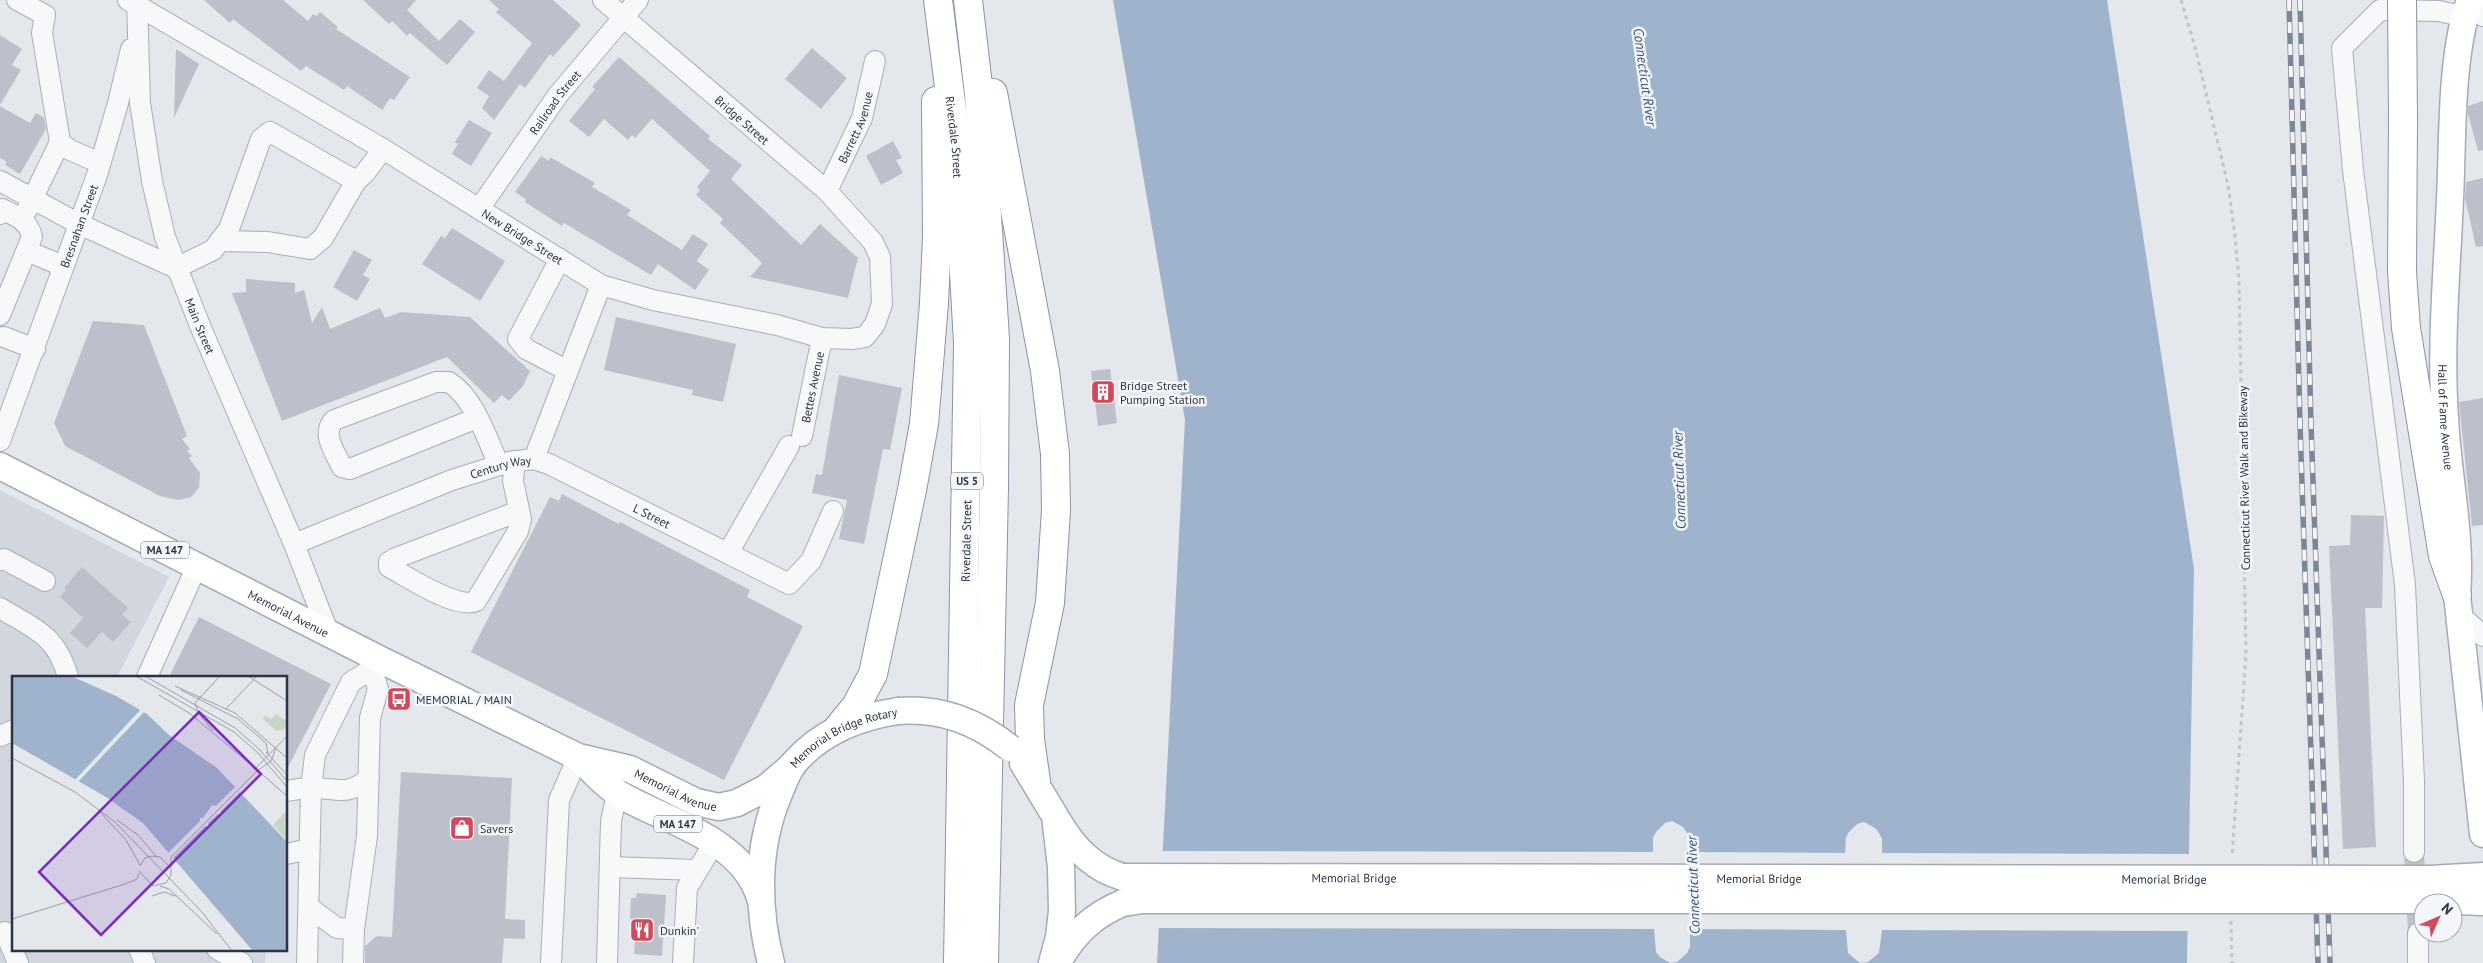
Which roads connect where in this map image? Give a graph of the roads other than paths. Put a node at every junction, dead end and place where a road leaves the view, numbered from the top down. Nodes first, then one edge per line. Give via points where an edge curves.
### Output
1 (17, 0) edge
2 (603, 0) edge
3 (638, 0) edge
4 (936, 0) edge
5 (969, 0) edge
6 (2402, 0) edge
7 (134, 2) edge
8 (2474, 8) edge
9 (623, 18) junction
10 (875, 61) dead end
11 (60, 142) junction
12 (383, 149) junction
13 (100, 164) junction
14 (0, 181) edge
15 (356, 181) junction
16 (828, 192) junction
17 (33, 199) junction
18 (479, 209) junction
19 (0, 214) edge
20 (22, 219) junction
21 (79, 224) junction
22 (220, 241) junction
23 (876, 245) joint
24 (27, 251) junction
25 (560, 259) junction
26 (63, 266) junction
27 (176, 268) junction
28 (601, 285) junction
29 (0, 315) edge
30 (822, 338) junction
31 (2, 342) edge
32 (35, 349) junction
33 (568, 371) junction
34 (477, 418) junction
35 (0, 441) edge
36 (516, 462) junction
37 (0, 466) edge
38 (519, 511) junction
39 (833, 511) dead end
40 (294, 544) junction
41 (728, 553) junction
42 (0, 560) edge
43 (197, 566) junction
44 (45, 581) dead end
45 (2458, 604) junction
46 (0, 608) edge
47 (329, 634) junction
48 (2483, 636) edge
49 (374, 664) junction
50 (68, 676) edge
51 (147, 676) edge
52 (838, 728) junction
53 (12, 731) edge
54 (0, 736) edge
55 (578, 757) junction
56 (793, 765) junction
57 (369, 778) junction
58 (1036, 781) junction
59 (311, 788) junction
60 (288, 791) edge
61 (617, 793) junction
62 (1055, 816) junction
63 (2483, 834) edge
64 (714, 843) junction
65 (309, 850) junction
66 (2414, 852) tunnel mouth
67 (288, 854) edge
68 (610, 867) junction
69 (697, 870) junction
70 (2483, 871) edge
71 (2483, 876) edge
72 (2430, 889) junction
73 (2483, 900) edge
74 (762, 905) junction
75 (310, 908) junction
76 (354, 929) junction
77 (6, 931) edge
78 (2418, 943) edge
79 (12, 947) edge
80 (13, 950) edge
81 (139, 950) edge
82 (219, 950) edge
83 (254, 950) edge
84 (18, 963) edge
85 (144, 963) edge
86 (242, 963) edge
87 (251, 963) edge
88 (307, 963) edge
89 (353, 963) edge
90 (550, 963) edge
91 (607, 963) edge
92 (683, 963) edge
93 (771, 963) edge
94 (958, 963) edge
95 (984, 963) edge
96 (1052, 963) edge
97 (1057, 963) edge
98 (2418, 963) edge

1 - 11 street via 45,16 42,33
2 - 9 street, Bridge Street
3 - 9 street, Railroad Street
4 - 52 highway via 937,237 924,424 873,674 856,706
4 - 94 highway, Riverdale Street / US 5 via 957,150 968,343
5 - 58 highway via 999,120 1053,425 1056,510 1050,603 1030,705 1030,740
5 - 95 highway, US 5 via 979,94 995,338
6 - 45 highway, bridge via 2402,272 2406,328 2444,556
7 - 12 street, New Bridge Street
7 - 13 street, Bresnahan Street via 127,69
7 - 27 street, Main Street via 140,104 158,209
8 - 45 main road, Hall of Fame Avenue via 2455,104 2444,370 2446,436 2458,557
8 - 66 street via 2380,10 2342,48 2353,170 2405,585
9 - 16 street, Bridge Street
9 - 18 street, Railroad Street via 558,95
10 - 16 street, Barrett Avenue via 862,118
11 - 13 street
11 - 17 street
12 - 15 street
12 - 18 street, New Bridge Street
13 - 21 street, Bresnahan Street
14 - 17 street
15 - 22 street via 323,238 310,249 268,242
15 - 22 street via 270,132 261,138 229,228
16 - 23 street, Bridge Street
17 - 20 street
17 - 21 street
18 - 25 street, New Bridge Street
19 - 20 street via 2,209
20 - 24 street via 30,228 32,238
21 - 26 street, Bresnahan Street
21 - 27 street
22 - 27 street via 213,250
23 - 30 street, New Bridge Street via 880,258 882,304 875,324 865,337 859,339
24 - 26 street
24 - 29 street
25 - 28 street, New Bridge Street
25 - 33 street via 518,339 526,349
26 - 32 street, Bresnahan Street
27 - 40 street, Main Street
28 - 30 street, New Bridge Street via 652,300 777,325
28 - 33 street, Century Way
29 - 31 street
30 - 41 street, Bettes Avenue via 795,441
31 - 32 street
32 - 35 street, Bresnahan Street
33 - 36 street, Century Way
34 - 34 street via 458,388 448,382 436,382 334,420 327,434 342,467 350,469
34 - 36 street
36 - 38 street via 513,481
36 - 40 street, Century Way via 452,480
36 - 41 street, L Street via 550,464
37 - 43 main road, Memorial Avenue / MA 147
38 - 38 street via 518,531 476,602 451,600 389,567 389,562 396,558
39 - 41 street, L Street via 811,561 789,584
40 - 47 street, Main Street
42 - 44 street via 4,559
43 - 47 main road, Memorial Avenue / MA 147
43 - 51 street
45 - 48 street
45 - 63 main road, Hall of Fame Avenue
46 - 50 street via 44,634 63,659
47 - 49 main road, Memorial Avenue / MA 147
49 - 55 main road, Memorial Avenue / MA 147
49 - 57 street via 378,689 370,718
49 - 59 street via 349,685 315,755
52 - 56 main road, Memorial Bridge Rotary
52 - 58 main road, Memorial Bridge Rotary, bridge via 898,711 931,711 956,717 980,726 1010,748
53 - 54 street
55 - 56 main road, Memorial Avenue / MA 147 via 630,769 696,802 719,807 756,794
55 - 61 main road, Memorial Avenue / MA 147
55 - 90 street via 559,800
56 - 74 main road, Memorial Bridge Rotary via 776,801 764,838
57 - 59 street via 347,791
57 - 76 street via 368,836
58 - 62 main road, Memorial Bridge Rotary
59 - 60 street
59 - 65 street
61 - 64 main road, Memorial Avenue / MA 147
61 - 68 street via 611,821
62 - 72 main road, Memorial Bridge, bridge via 1074,846 1086,858 1123,877
62 - 96 main road, Memorial Bridge Rotary via 1062,911
64 - 69 street
64 - 74 main road, Memorial Avenue / MA 147 via 730,854 749,875
65 - 67 street
65 - 75 street
68 - 69 street
68 - 91 street
69 - 92 street via 689,881 686,894
70 - 71 main road
71 - 72 main road
71 - 73 main road
72 - 73 main road
72 - 97 main road, Memorial Bridge, bridge via 1143,900 1123,903 1087,924
74 - 93 main road, Memorial Bridge Rotary
75 - 76 street via 337,928
75 - 88 street
76 - 89 street
77 - 79 street
78 - 98 street
80 - 84 street
81 - 85 street
82 - 86 street
83 - 87 street

